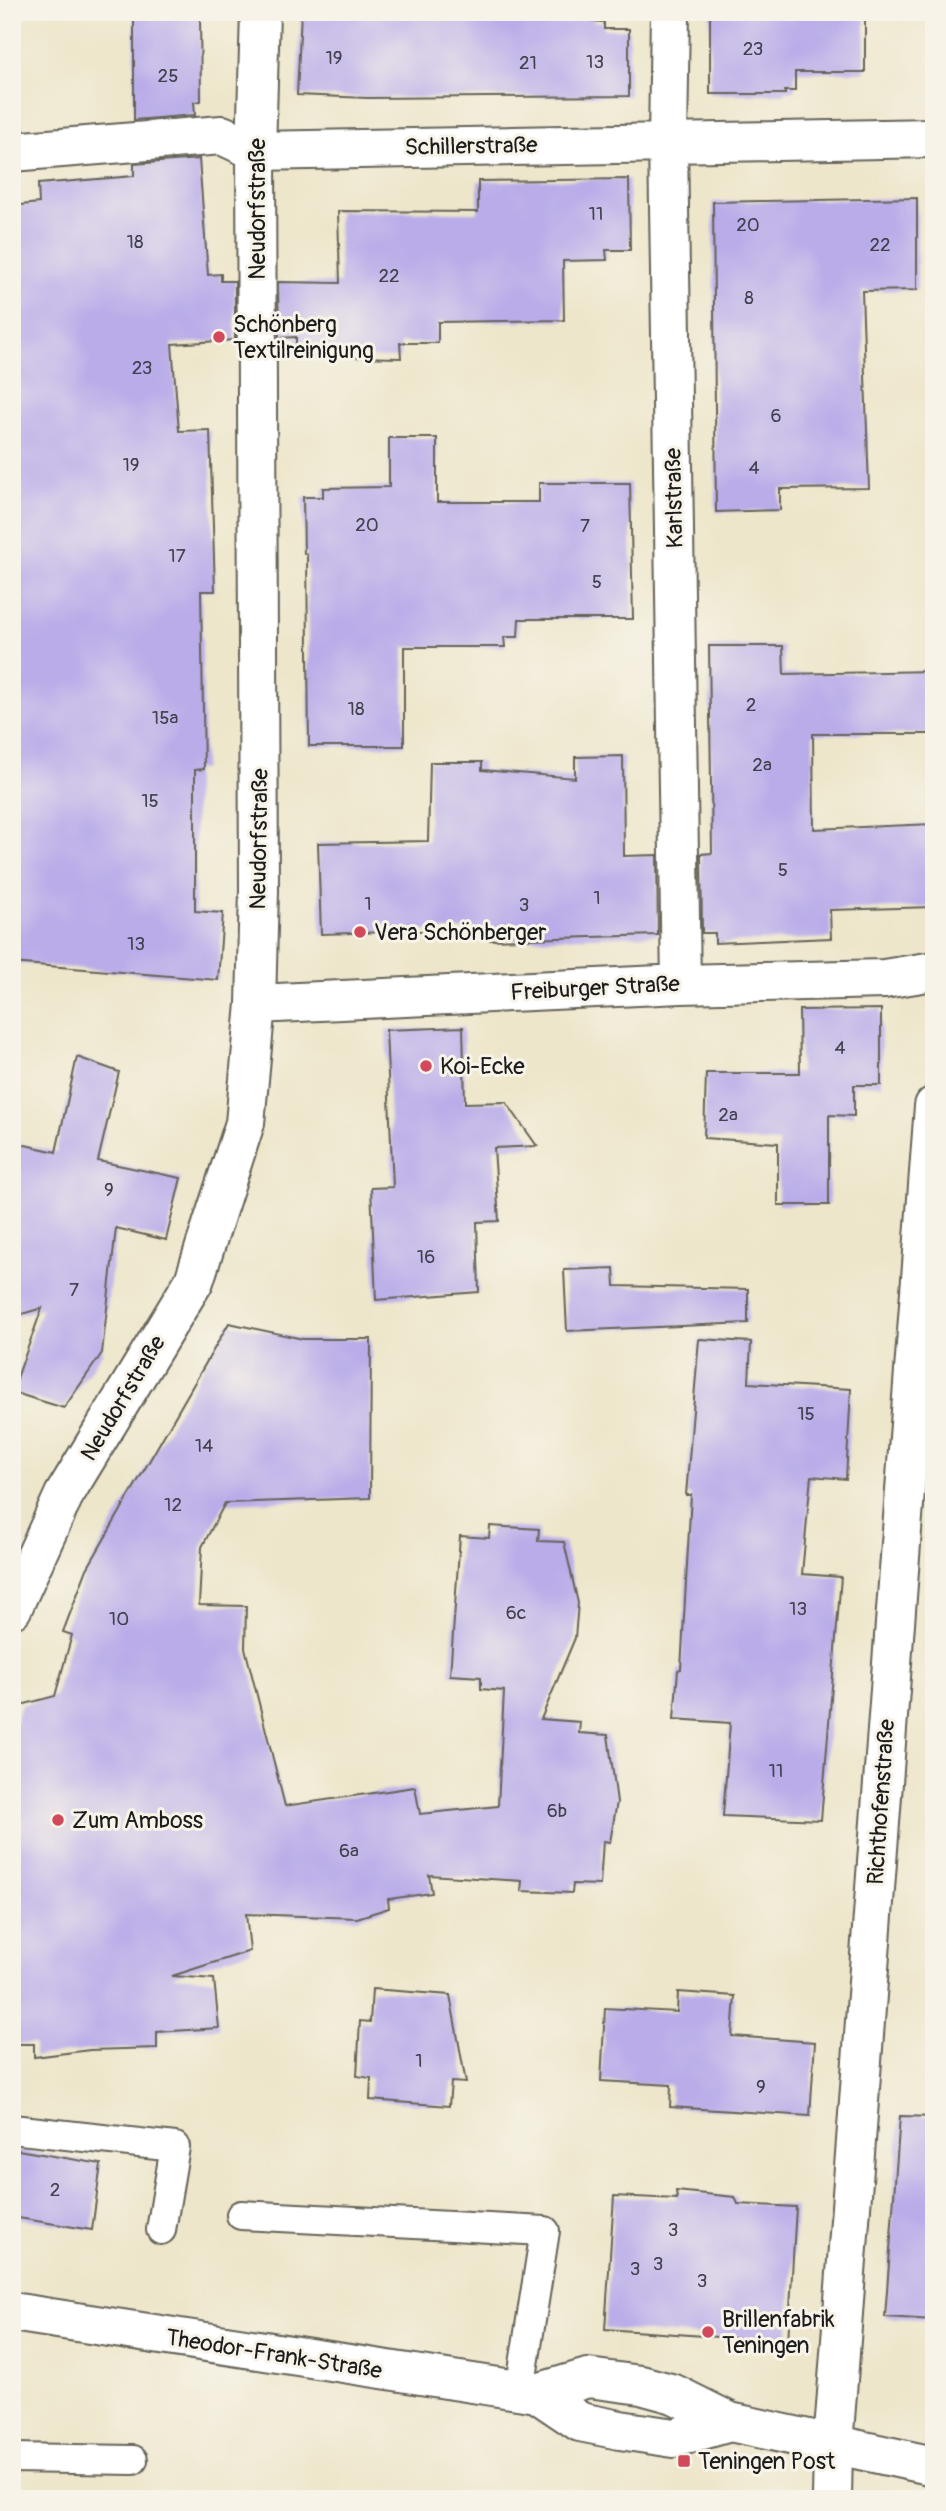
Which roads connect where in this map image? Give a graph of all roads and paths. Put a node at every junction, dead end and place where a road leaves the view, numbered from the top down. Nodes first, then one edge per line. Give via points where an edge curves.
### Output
1 (260, 12) edge
2 (670, 12) edge
3 (934, 138) edge
4 (668, 141) junction
5 (256, 151) junction
6 (12, 152) edge
7 (934, 971) edge
8 (681, 984) junction
9 (256, 1004) junction
10 (934, 1106) edge
11 (12, 1609) edge
12 (12, 2129) edge
13 (241, 2215) dead end
14 (161, 2230) dead end
15 (12, 2312) edge
16 (528, 2392) junction
17 (833, 2446) junction
18 (12, 2458) edge
19 (133, 2460) dead end
20 (934, 2466) edge
21 (832, 2499) edge

1 - 5 street, Neudorfstraße
2 - 4 street, Karlstraße
3 - 4 street, Schillerstraße
4 - 5 street, Schillerstraße
4 - 8 street, Karlstraße
5 - 6 street, Schillerstraße via 222,135
5 - 9 street, Neudorfstraße via 260,717
7 - 8 street, Freiburger Straße via 884,979
8 - 9 street, Freiburger Straße
9 - 11 street, Neudorfstraße via 245,1123 194,1281 64,1495
10 - 17 street, Richthofenstraße
12 - 14 lane via 175,2147
13 - 16 lane via 545,2231
15 - 16 street, Theodor-Frank-Straße
16 - 17 street, Theodor-Frank-Straße via 588,2378 640,2385 674,2395 730,2422
17 - 20 street, Theodor-Frank-Straße
17 - 21 street, Richthofenstraße
18 - 19 lane

